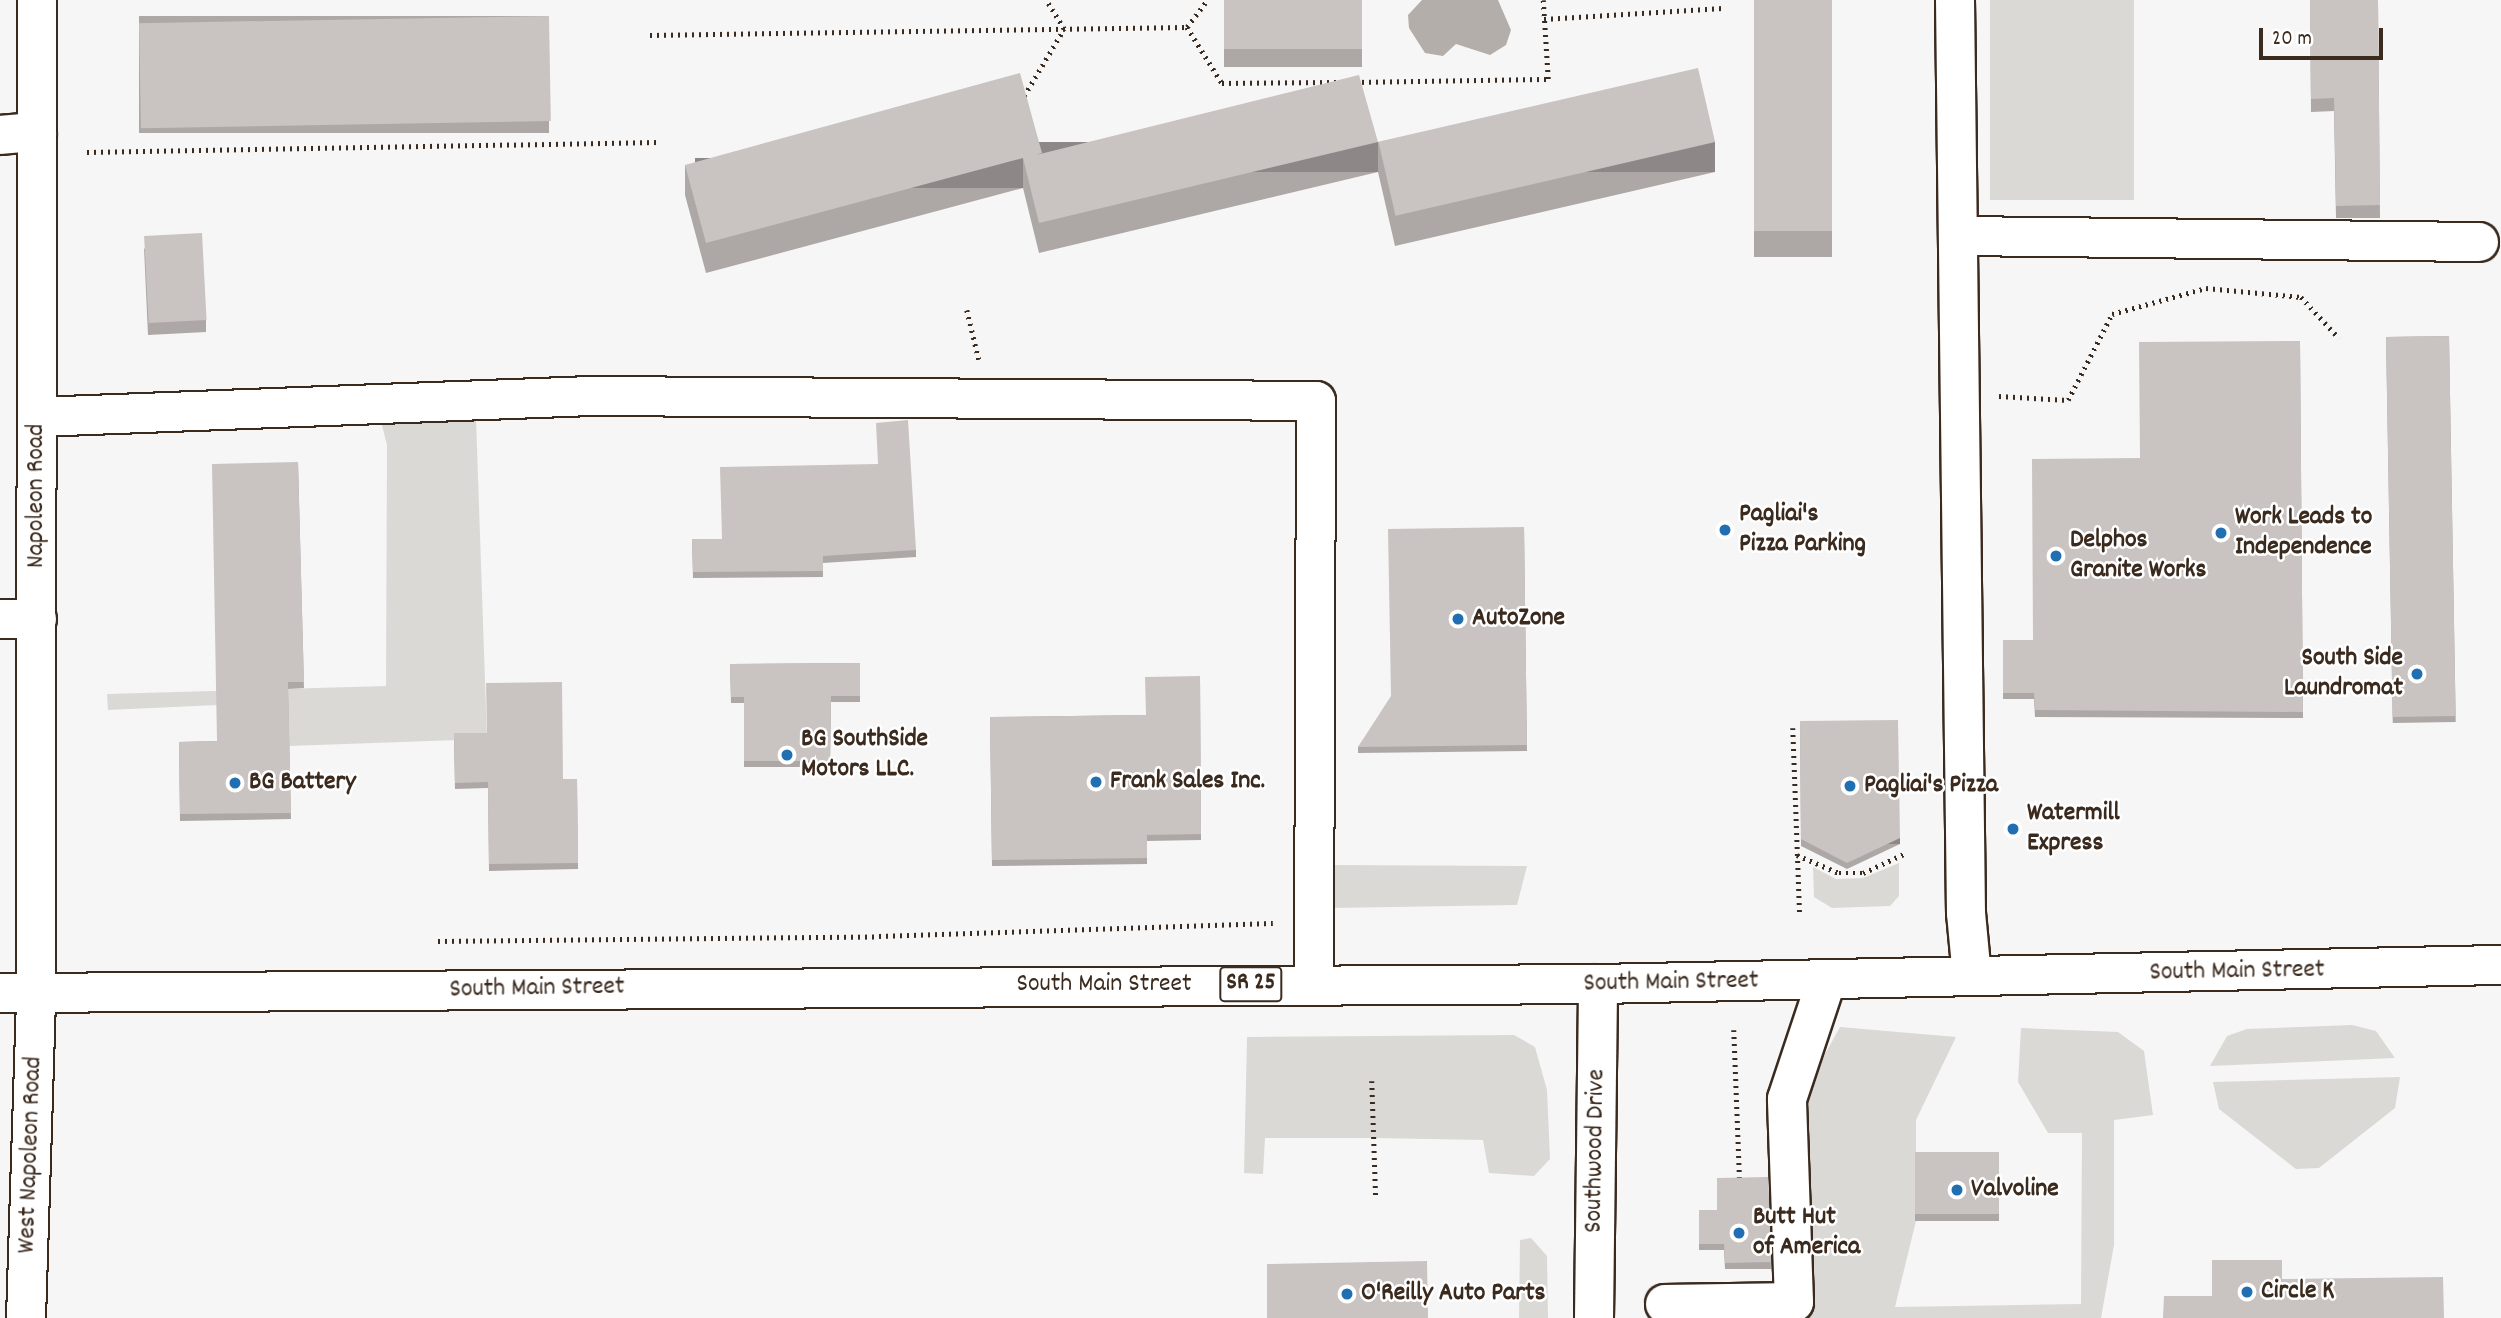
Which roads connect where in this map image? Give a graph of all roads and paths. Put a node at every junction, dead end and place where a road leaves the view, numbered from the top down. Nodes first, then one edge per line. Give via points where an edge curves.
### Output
1 (37, 0) edge
2 (1046, 0) edge
3 (1207, 0) edge
4 (1543, 0) edge
5 (1955, 0) edge
6 (1723, 8) dead end
7 (1544, 19) junction
8 (1187, 27) junction
9 (1064, 29) junction
10 (650, 35) dead end
11 (1020, 103) edge
12 (19, 134) edge
13 (658, 142) dead end
14 (87, 152) dead end
15 (1958, 236) junction
16 (2479, 242) dead end
17 (967, 310) dead end
18 (2339, 338) dead end
19 (1959, 394) junction
20 (988, 399) junction
21 (37, 417) junction
22 (18, 619) edge
23 (1793, 728) dead end
24 (1904, 854) dead end
25 (1797, 855) junction
26 (1800, 916) dead end
27 (1314, 922) junction
28 (438, 941) dead end
29 (2501, 965) edge
30 (1972, 976) junction
31 (1827, 979) junction
32 (1314, 984) junction
33 (1598, 985) junction
34 (18, 993) edge
35 (1734, 1030) dead end
36 (1372, 1081) dead end
37 (1740, 1184) edge
38 (1376, 1199) dead end
39 (1665, 1304) dead end
40 (26, 1318) edge
41 (1594, 1318) edge

1 - 12 main road, Napoleon Road
2 - 9 path
3 - 8 path
4 - 7 path
5 - 15 main road
6 - 7 path
7 - 8 path via 1548,79 1222,83
8 - 9 path
9 - 10 path
9 - 11 path
12 - 21 main road, Napoleon Road
13 - 14 path
15 - 16 main road
15 - 19 main road
17 - 20 path
18 - 19 path via 2301,297 2206,288 2112,314 2068,400
19 - 30 main road via 1966,913
20 - 21 main road via 590,396
20 - 27 main road via 1316,401
21 - 22 main road, Napoleon Road
22 - 34 main road, Napoleon Road
23 - 25 path
24 - 25 path via 1863,873 1839,873
25 - 26 path
27 - 28 path via 879,936
27 - 32 main road
29 - 30 main road, South Main Street / SR 25
30 - 31 main road, South Main Street / SR 25
31 - 33 main road, South Main Street / SR 25
31 - 39 main road via 1787,1099 1794,1302
32 - 33 main road, South Main Street / SR 25
32 - 34 main road, South Main Street / SR 25
33 - 41 main road, Southwood Drive
34 - 40 main road, West Napoleon Road
35 - 37 path
36 - 38 path

